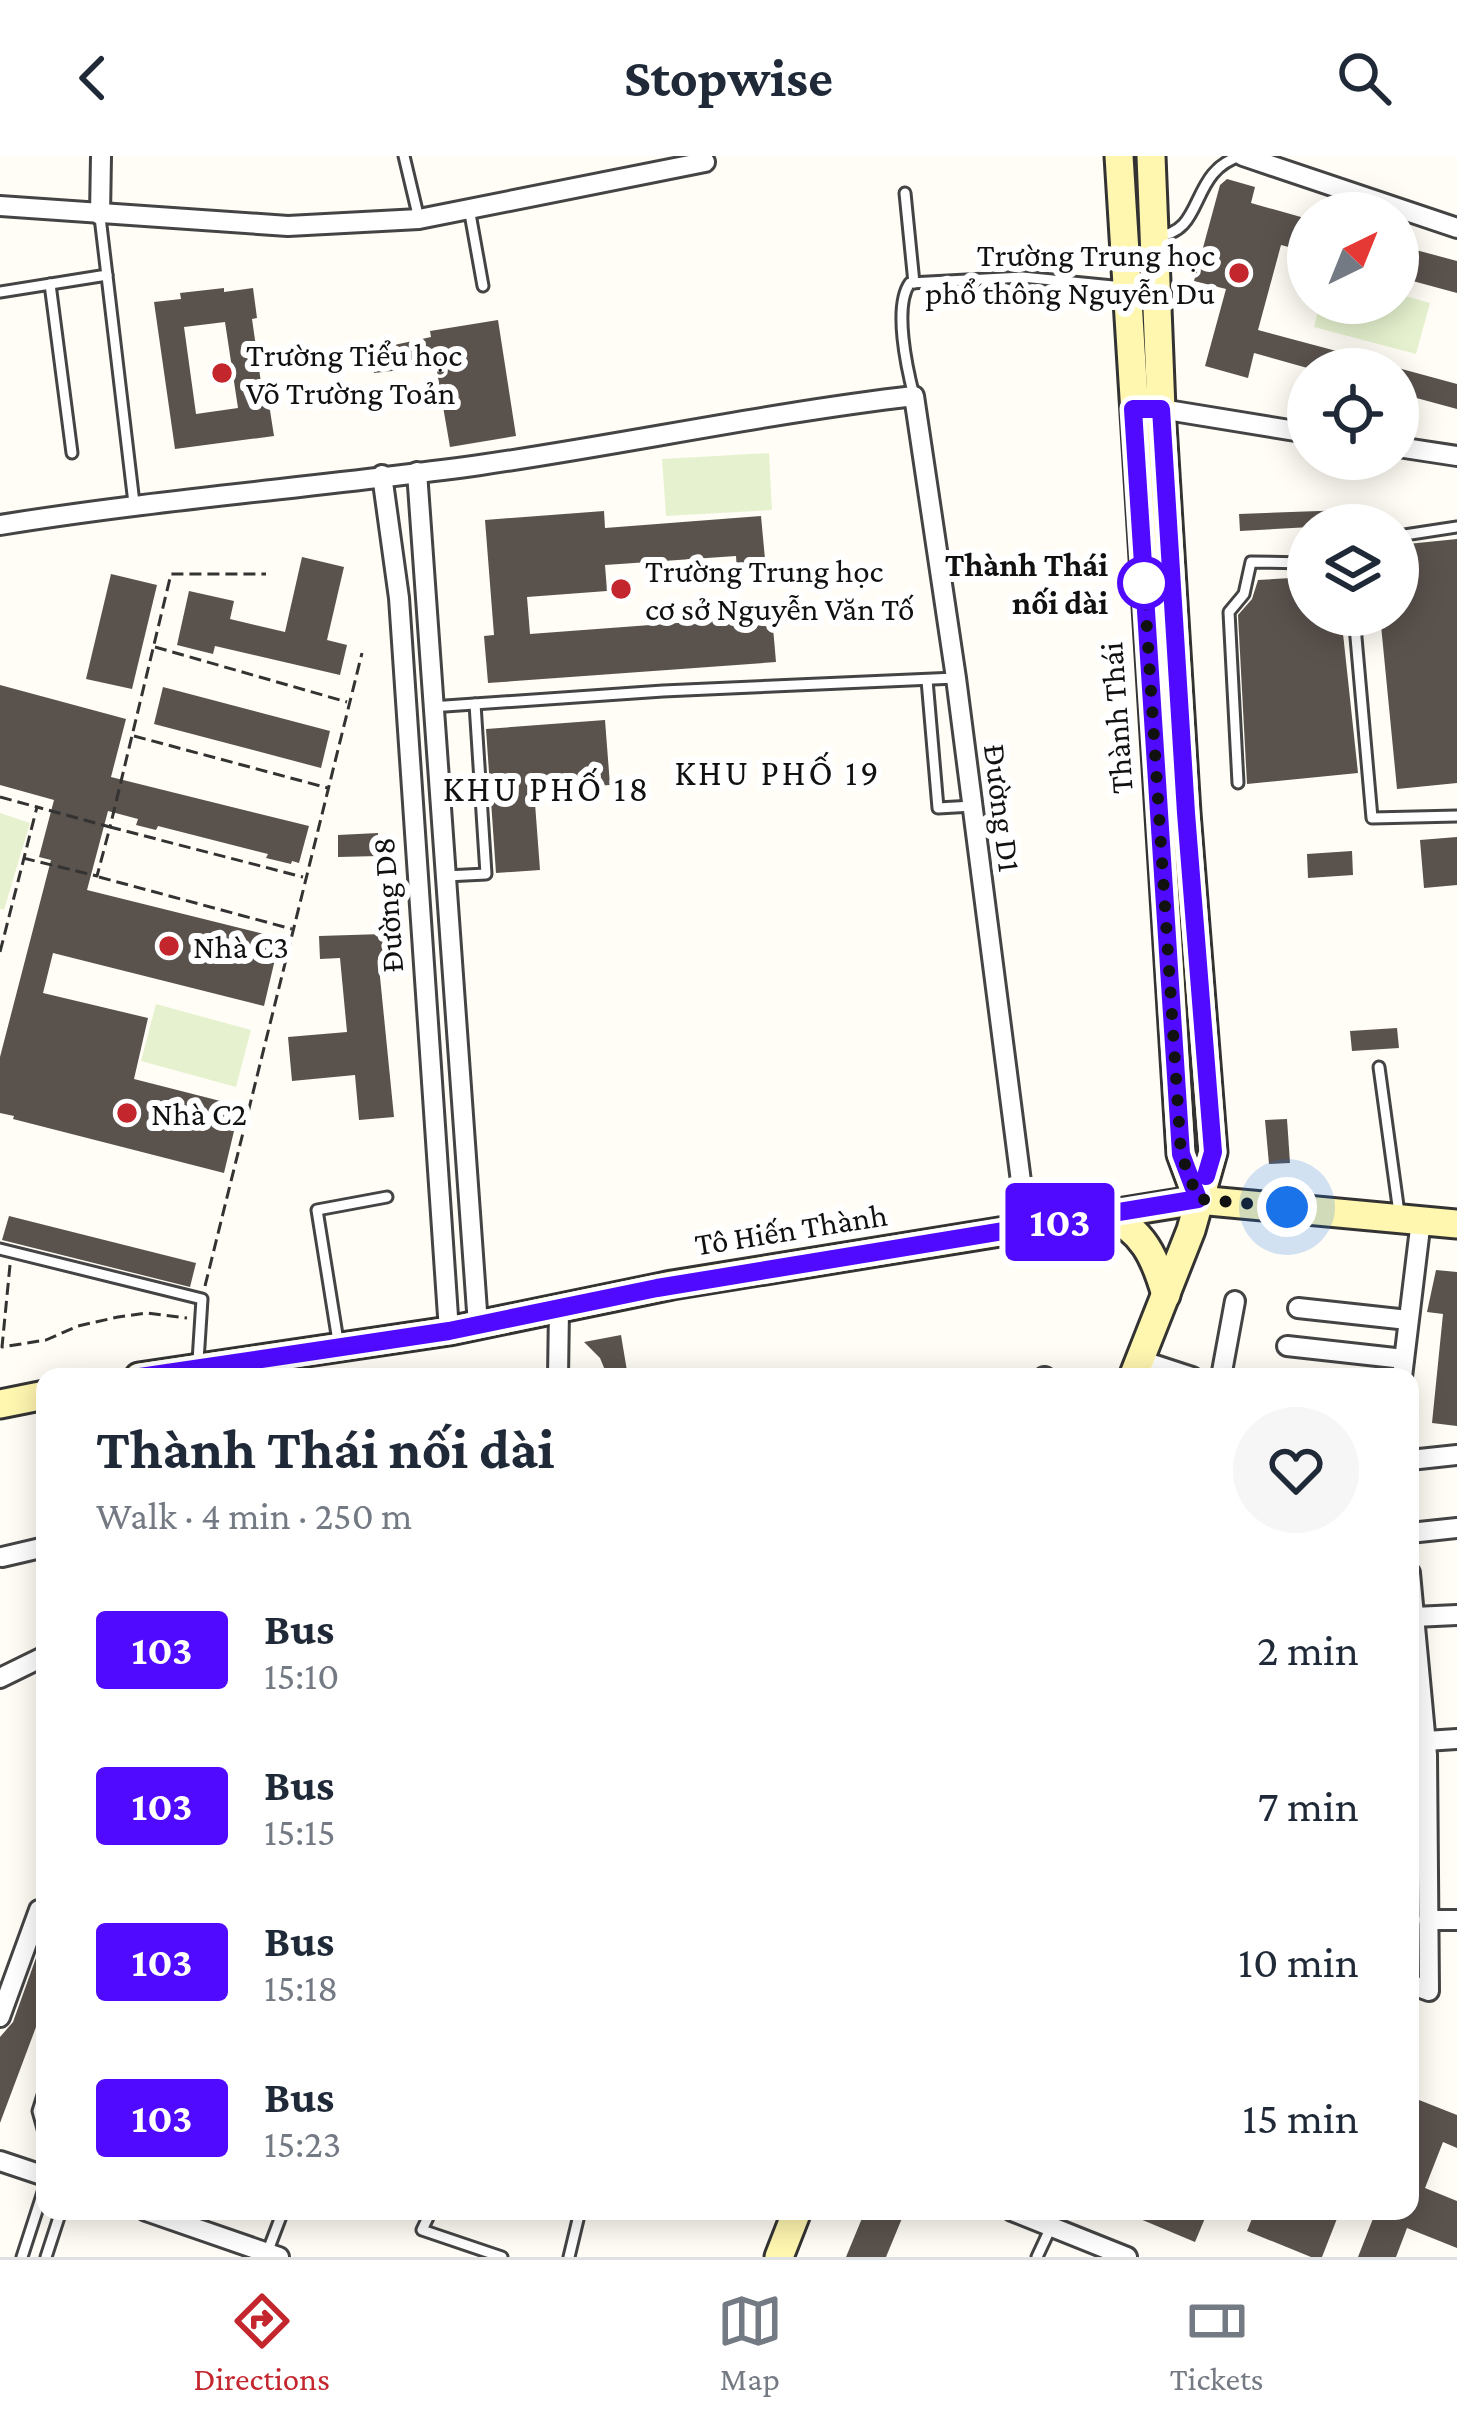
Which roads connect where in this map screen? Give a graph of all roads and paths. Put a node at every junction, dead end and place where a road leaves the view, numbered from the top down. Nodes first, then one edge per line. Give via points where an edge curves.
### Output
1 (101, 156) edge
2 (404, 156) edge
3 (1119, 156) edge
4 (1151, 156) edge
5 (1242, 156) edge
6 (705, 162) dead end
7 (904, 193) dead end
8 (0, 206) edge
9 (469, 208) junction
10 (100, 215) junction
11 (419, 219) junction
12 (1457, 228) edge
13 (1156, 236) junction
14 (107, 275) junction
15 (914, 283) junction
16 (50, 284) junction
17 (483, 286) dead end
18 (1129, 288) junction
19 (0, 292) edge
20 (914, 396) junction
21 (1147, 409) junction
22 (1287, 430) edge
23 (1419, 450) edge
24 (72, 453) dead end
25 (1457, 456) edge
26 (417, 472) junction
27 (382, 475) junction
28 (134, 503) junction
29 (0, 525) edge
30 (1457, 527) edge
31 (1419, 533) edge
32 (1287, 563) edge
33 (266, 574) dead end
34 (424, 597) junction
35 (399, 598) junction
36 (1356, 636) edge
37 (153, 647) junction
38 (362, 653) dead end
39 (956, 678) junction
40 (927, 680) junction
41 (349, 703) junction
42 (475, 704) junction
43 (431, 707) junction
44 (132, 736) junction
45 (1238, 783) dead end
46 (328, 788) junction
47 (0, 797) edge
48 (973, 806) junction
49 (37, 807) junction
50 (1457, 816) edge
51 (110, 827) junction
52 (23, 858) junction
53 (97, 876) junction
54 (445, 877) junction
55 (304, 878) junction
56 (415, 879) junction
57 (293, 930) junction
58 (0, 952) edge
59 (1379, 1067) dead end
60 (387, 1197) dead end
61 (1198, 1199) junction
62 (1106, 1214) junction
63 (1410, 1219) junction
64 (1457, 1224) edge
65 (1028, 1228) junction
66 (6, 1250) edge
67 (1166, 1294) junction
68 (202, 1299) junction
69 (1235, 1301) dead end
70 (1298, 1308) dead end
71 (559, 1309) junction
72 (200, 1320) junction
73 (1408, 1320) junction
74 (478, 1325) junction
75 (449, 1331) junction
76 (339, 1346) junction
77 (1287, 1346) dead end
78 (279, 1366) edge
79 (197, 1367) junction
80 (191, 1368) edge
81 (559, 1368) edge
82 (1136, 1368) edge
83 (1223, 1368) edge
84 (1403, 1368) edge
85 (36, 1397) edge
86 (0, 1404) edge
87 (1457, 1455) edge
88 (1419, 1459) edge
89 (1457, 1528) edge
90 (1419, 1532) edge
91 (36, 1549) edge
92 (2, 1557) edge
93 (1457, 1615) edge
94 (1419, 1618) edge
95 (36, 1660) edge
96 (0, 1678) edge
97 (1419, 1689) edge
98 (1457, 1739) edge
99 (1426, 1741) junction
100 (36, 1918) edge
101 (1427, 1920) junction
102 (1457, 1920) edge
103 (1419, 1987) edge
104 (0, 2018) edge
105 (0, 2161) edge
106 (36, 2173) edge
107 (36, 2214) edge
108 (58, 2220) edge
109 (172, 2220) edge
110 (282, 2220) edge
111 (426, 2220) edge
112 (578, 2220) edge
113 (793, 2220) edge
114 (1034, 2220) edge
115 (1051, 2227) junction
116 (273, 2255) edge
117 (22, 2257) edge
118 (46, 2257) edge
119 (502, 2257) edge
120 (569, 2257) edge
121 (778, 2257) edge
122 (1037, 2257) edge
123 (1127, 2257) edge

1 - 10 street
2 - 11 lane
3 - 18 main road, Thành Thái
4 - 13 main road, Thành Thái
5 - 12 street
5 - 13 lane via 1213,170 1181,228
6 - 9 street
7 - 15 lane
8 - 10 street
9 - 11 street
9 - 17 lane
10 - 11 street via 289,226
10 - 14 lane
13 - 21 main road, Thành Thái
14 - 16 lane
14 - 28 lane
15 - 18 lane via 1022,277
15 - 20 lane via 903,302
16 - 19 lane
16 - 24 lane
18 - 21 main road, Thành Thái
20 - 26 street
20 - 39 street, Đường D1
21 - 22 street
21 - 61 main road, Thành Thái via 1172,814 1181,1154
23 - 25 street
26 - 27 street
26 - 34 street, Đường D8
27 - 28 street
27 - 35 street, Đường D8
28 - 29 street
30 - 31 lane
32 - 45 lane via 1251,562 1244,594 1229,612
33 - 37 path via 171,574
34 - 35 street
34 - 43 street, Đường D8
35 - 56 street, Đường D8
36 - 50 lane via 1372,818
37 - 41 path
37 - 44 path
38 - 41 path
39 - 40 lane
39 - 48 street, Đường D1
40 - 42 lane
40 - 48 lane via 938,808
41 - 46 path
42 - 43 lane
42 - 54 lane via 487,874
43 - 54 street, Đường D8
44 - 46 path
44 - 51 path
46 - 55 path
47 - 49 path
48 - 65 street, Đường D1
49 - 51 path
49 - 52 path
51 - 53 path
51 - 55 path
52 - 53 path
52 - 58 path
53 - 57 path
54 - 56 street
54 - 74 street, Đường D8
55 - 57 path
56 - 75 street, Đường D8
57 - 68 path
59 - 63 lane
60 - 76 lane via 316,1210
61 - 62 main road, Tô Hiến Thành
61 - 63 main road, Tô Hiến Thành
61 - 67 main road
62 - 65 main road, Tô Hiến Thành
62 - 67 main road via 1142,1237
63 - 64 main road, Tô Hiến Thành
63 - 73 street
65 - 71 main road, Tô Hiến Thành
66 - 68 lane
66 - 72 path via 2,1347 147,1313
67 - 82 main road
68 - 72 lane
69 - 83 street
70 - 73 street
71 - 74 main road, Tô Hiến Thành
71 - 81 street
72 - 79 lane
73 - 84 street
74 - 75 main road, Tô Hiến Thành
75 - 76 main road, Tô Hiến Thành
76 - 78 main road, Tô Hiến Thành
77 - 84 street
78 - 79 main road, Tô Hiến Thành
79 - 80 main road, Tô Hiến Thành
85 - 86 main road
87 - 88 street
89 - 90 street
91 - 92 street
93 - 94 street
95 - 96 street
97 - 99 street
98 - 99 street
99 - 101 street
100 - 104 street
101 - 102 street
101 - 103 street
105 - 106 street
107 - 117 lane
108 - 118 lane
109 - 116 street
110 - 116 lane
111 - 119 lane via 422,2230
112 - 120 lane
113 - 121 main road
114 - 115 street
115 - 122 lane
115 - 123 street

